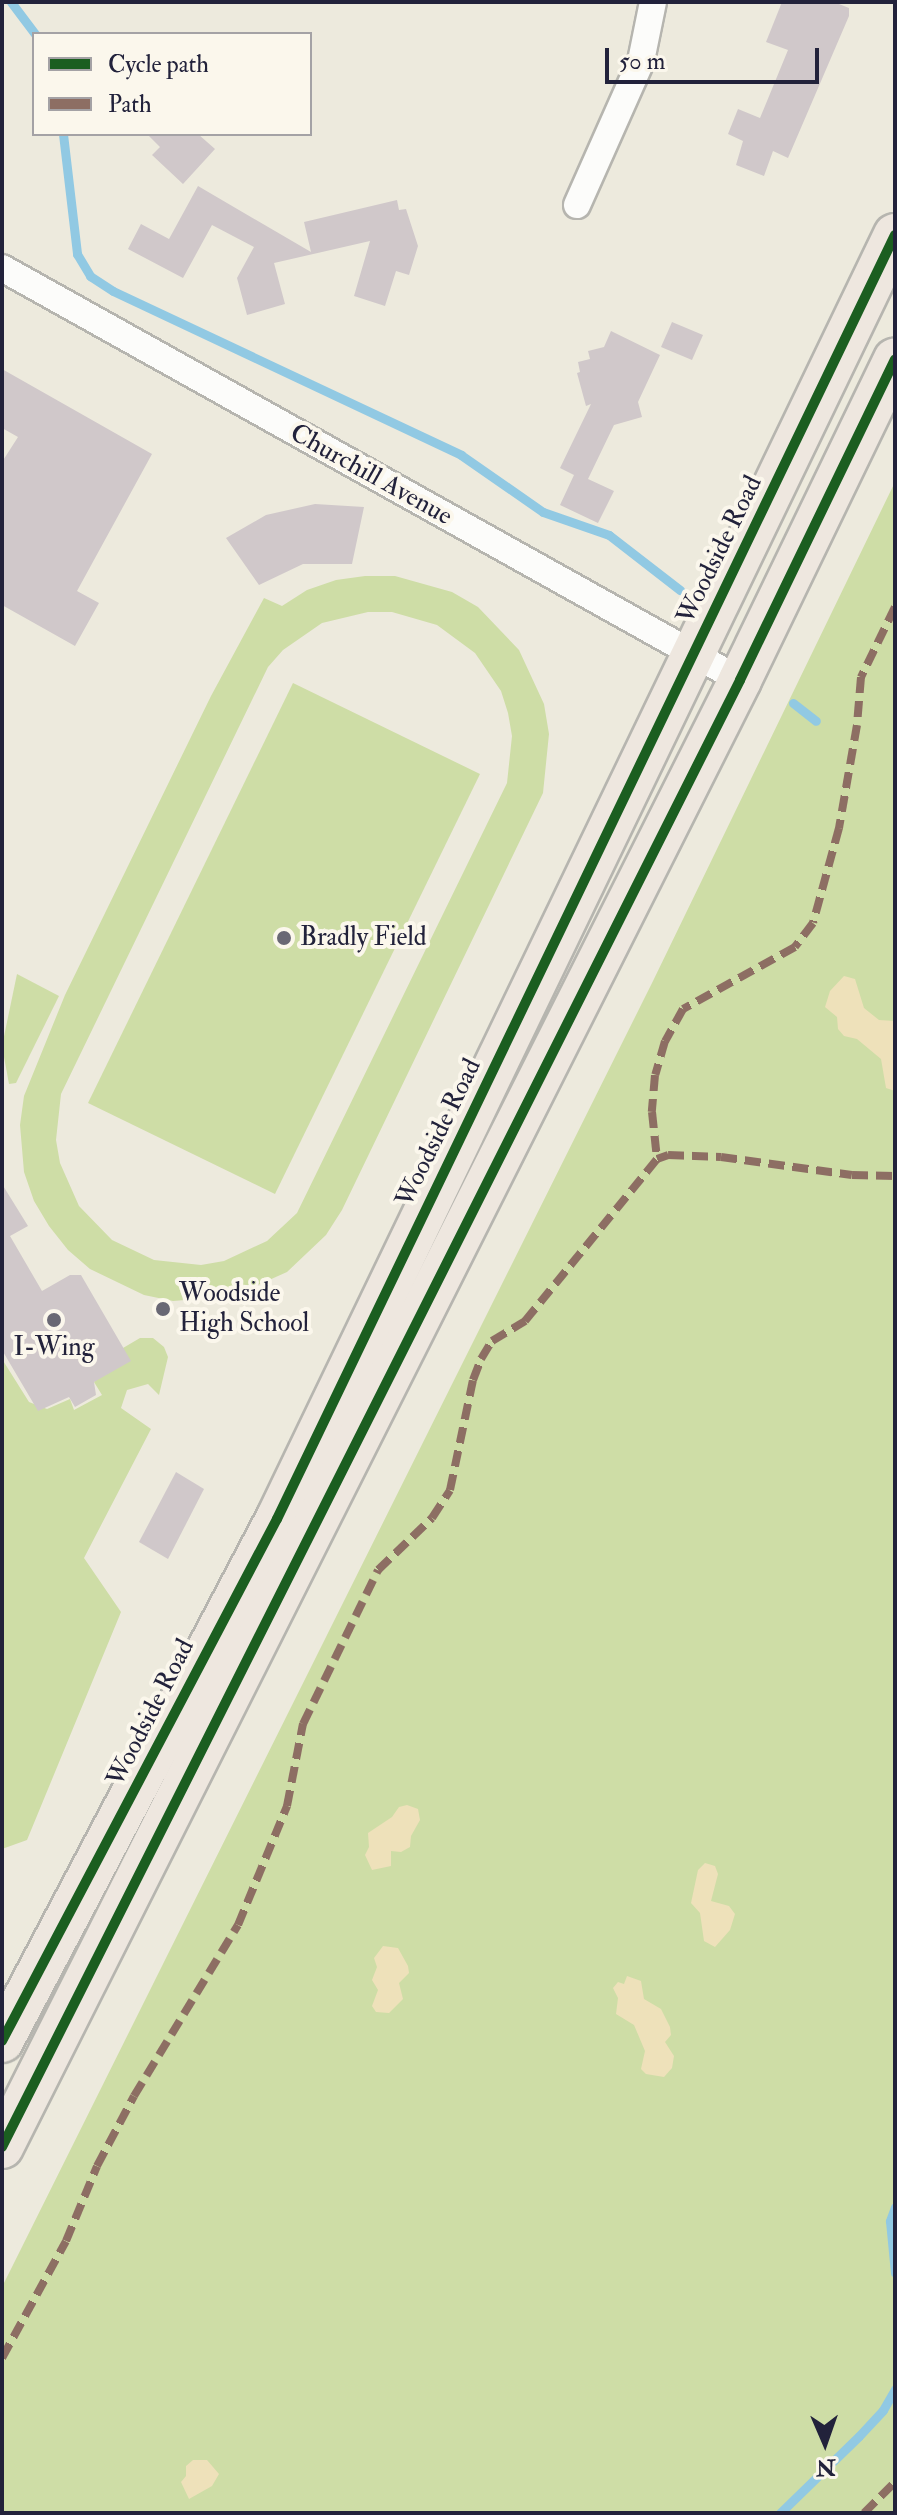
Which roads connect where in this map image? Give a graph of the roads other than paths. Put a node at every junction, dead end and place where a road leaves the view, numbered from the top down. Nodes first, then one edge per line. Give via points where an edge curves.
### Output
1 (653, 2) edge
2 (577, 205) dead end
3 (895, 235) edge
4 (2, 268) edge
5 (895, 360) edge
6 (694, 656) junction
7 (740, 680) junction
8 (2, 2041) edge
9 (2, 2147) edge

1 - 2 street via 641,61
3 - 6 main road, Woodside Road
4 - 6 street, Churchill Avenue
5 - 7 main road
6 - 7 street, Churchill Avenue
6 - 8 main road, Woodside Road via 277,1519
7 - 9 main road

